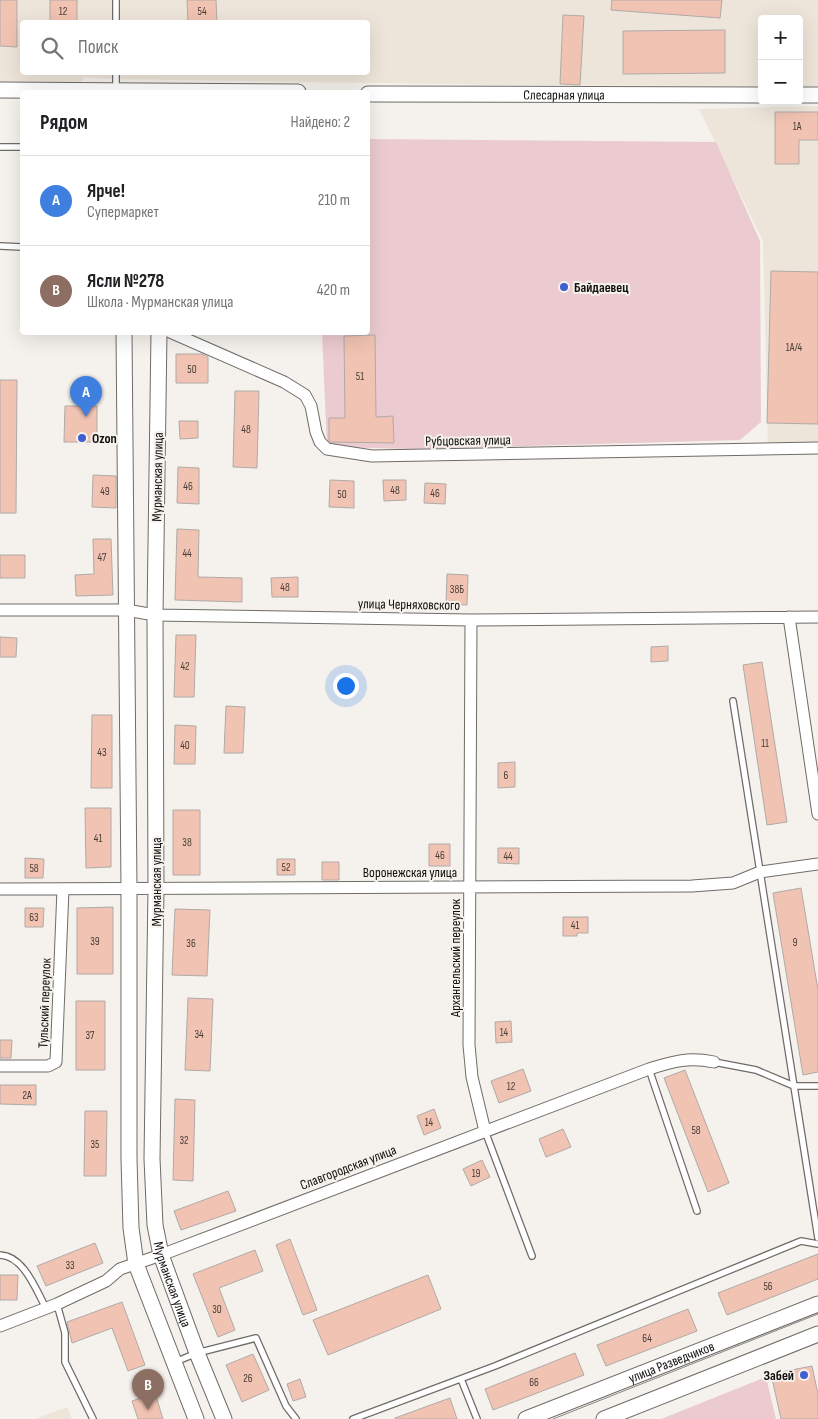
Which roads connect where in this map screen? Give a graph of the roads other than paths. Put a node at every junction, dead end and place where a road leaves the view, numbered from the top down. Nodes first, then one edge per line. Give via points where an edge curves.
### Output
1 (116, 0) edge
2 (116, 20) edge
3 (117, 75) edge
4 (0, 90) edge
5 (20, 90) edge
6 (123, 90) edge
7 (370, 94) edge
8 (758, 95) edge
9 (803, 95) edge
10 (818, 95) edge
11 (20, 146) edge
12 (0, 147) edge
13 (0, 246) edge
14 (20, 247) edge
15 (124, 335) edge
16 (159, 335) edge
17 (177, 335) edge
18 (818, 448) edge
19 (0, 610) edge
20 (126, 610) junction
21 (155, 616) junction
22 (789, 617) junction
23 (818, 618) edge
24 (471, 620) junction
25 (733, 701) dead end
26 (818, 814) edge
27 (818, 864) edge
28 (760, 872) junction
29 (470, 887) junction
30 (156, 888) junction
31 (0, 889) edge
32 (63, 889) junction
33 (129, 889) junction
34 (714, 1062) joint
35 (0, 1066) edge
36 (649, 1069) junction
37 (794, 1086) junction
38 (818, 1086) edge
39 (485, 1131) junction
40 (697, 1211) dead end
41 (818, 1238) edge
42 (818, 1244) edge
43 (0, 1255) edge
44 (161, 1255) junction
45 (532, 1256) dead end
46 (136, 1264) junction
47 (818, 1304) edge
48 (52, 1306) junction
49 (0, 1326) edge
50 (818, 1334) edge
51 (198, 1353) junction
52 (173, 1363) junction
53 (460, 1379) junction
54 (93, 1419) edge
55 (196, 1419) edge
56 (224, 1419) edge
57 (296, 1419) edge
58 (353, 1419) edge
59 (477, 1419) edge
60 (526, 1419) edge
61 (604, 1419) edge

1 - 2 lane
3 - 6 lane
4 - 5 main road
7 - 8 main road, Слесарная улица
9 - 10 main road
11 - 12 lane
13 - 14 lane
15 - 20 main road, Мурманская улица
16 - 21 main road, Мурманская улица
17 - 18 street, Рубцовская улица via 276,378 305,395 311,406 316,432 326,448 372,456
19 - 20 street, улица Черняховского
20 - 21 street, улица Черняховского
20 - 33 main road, Мурманская улица
21 - 24 street, улица Черняховского
21 - 30 main road, Мурманская улица
22 - 23 street, улица Черняховского
22 - 24 street, улица Черняховского
22 - 26 street
24 - 29 street, Архангельский переулок
25 - 28 lane
27 - 28 street, Воронежская улица
28 - 29 street, Воронежская улица via 732,883 692,886
28 - 37 lane
29 - 30 street, Воронежская улица
29 - 39 street, Архангельский переулок via 469,1045 472,1077
30 - 33 street, Воронежская улица
30 - 44 main road, Мурманская улица via 152,1159 155,1225
31 - 32 street, Воронежская улица
32 - 33 street, Воронежская улица
32 - 35 street, Тульский переулок via 56,1062 48,1066
33 - 46 main road, Мурманская улица via 129,1159 131,1228
34 - 36 street, Славгородская улица via 680,1059
34 - 37 lane via 756,1070
36 - 39 street, Славгородская улица
36 - 40 lane
37 - 38 lane
37 - 41 lane
39 - 44 street, Славгородская улица
39 - 45 lane, Архангельский переулок
42 - 53 lane via 801,1241
43 - 48 lane via 7,1255 22,1267
44 - 46 street, Славгородская улица
44 - 51 main road, Мурманская улица
46 - 48 street, Славгородская улица via 120,1269 106,1281
46 - 52 main road, Мурманская улица
47 - 60 main road, улица Разведчиков
48 - 49 street, Славгородская улица
48 - 54 lane via 64,1332 65,1362
50 - 61 main road, улица Разведчиков
51 - 52 lane
51 - 56 main road, Мурманская улица
51 - 57 lane via 256,1338 286,1406
52 - 55 main road, Мурманская улица
53 - 58 lane
53 - 59 lane

